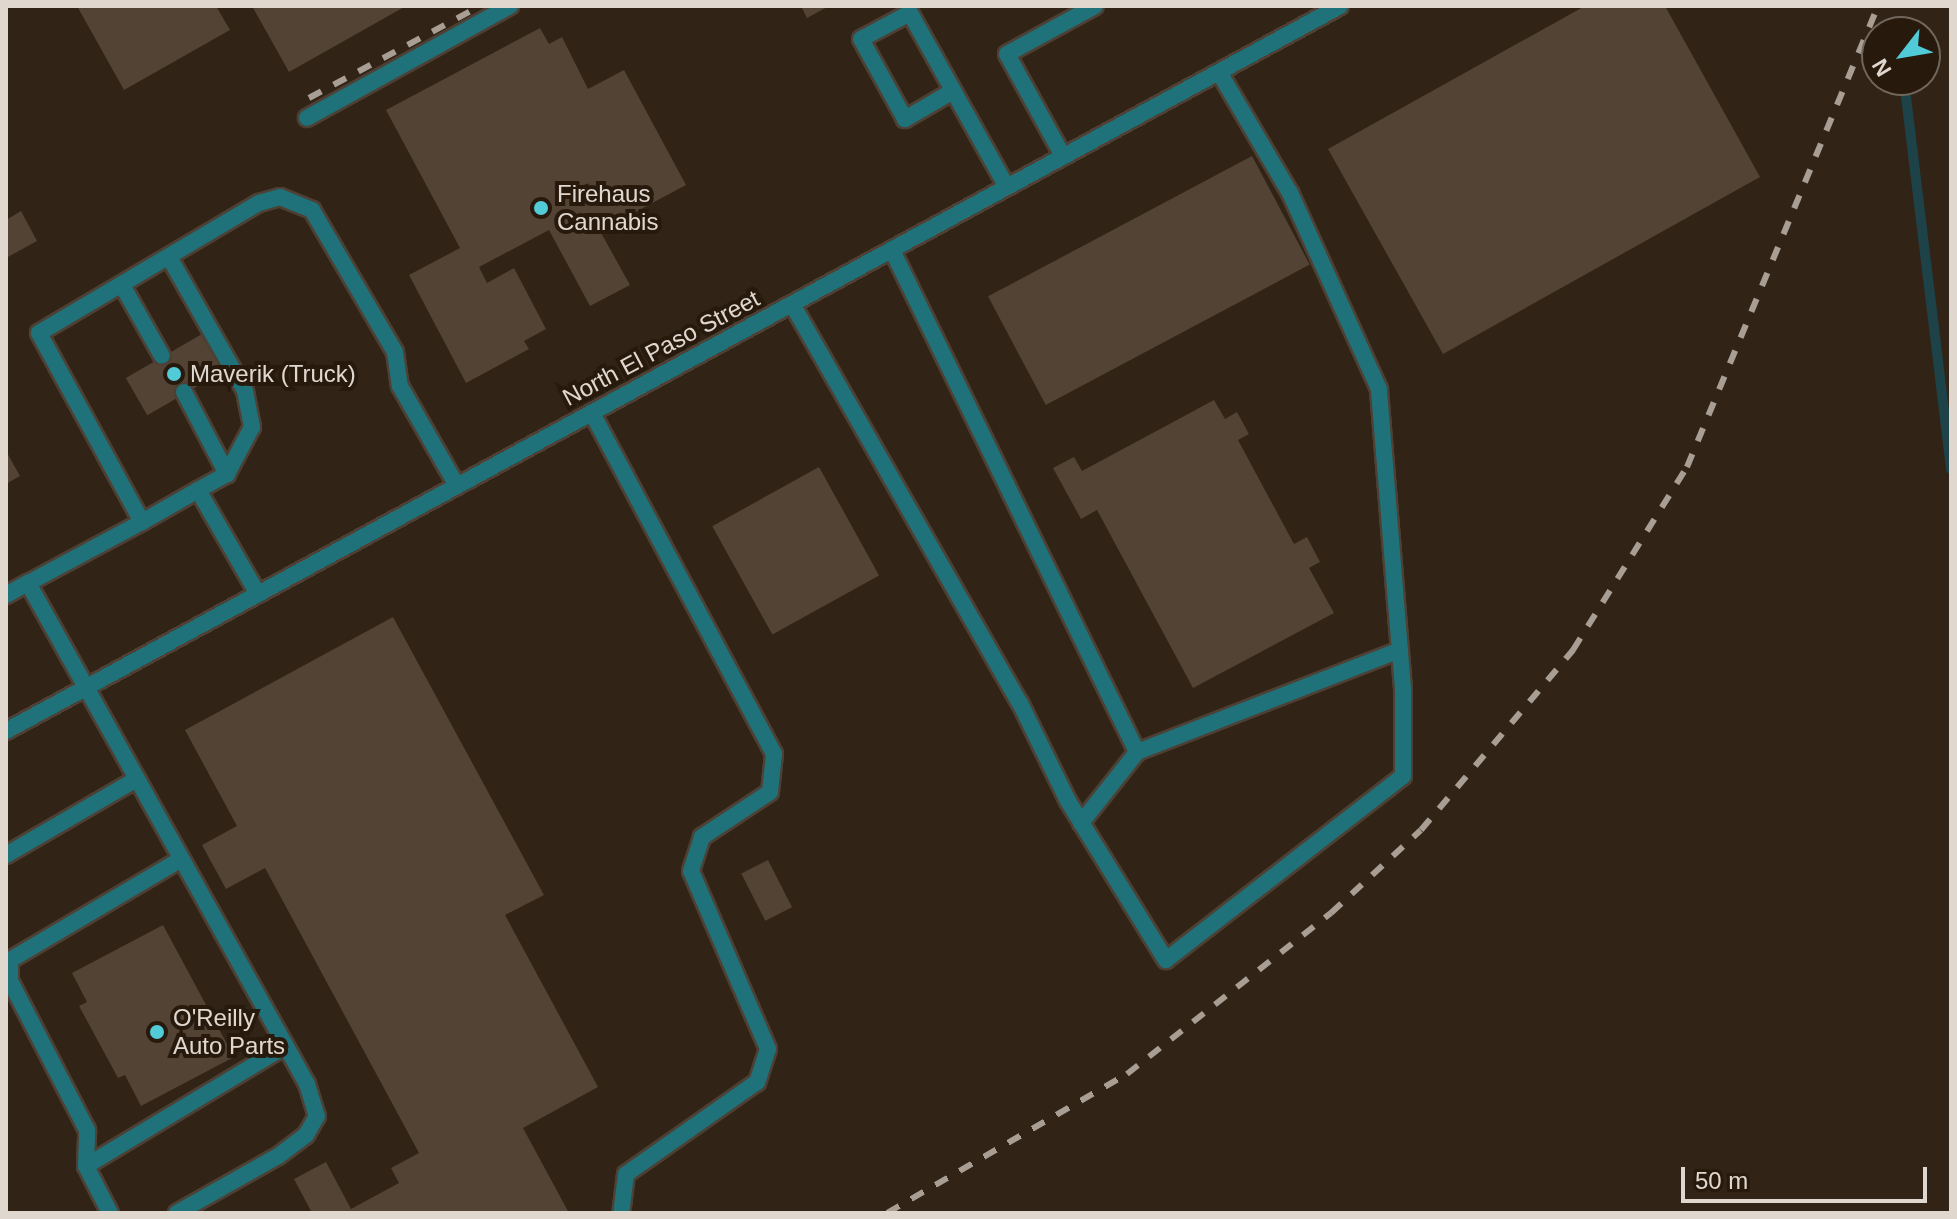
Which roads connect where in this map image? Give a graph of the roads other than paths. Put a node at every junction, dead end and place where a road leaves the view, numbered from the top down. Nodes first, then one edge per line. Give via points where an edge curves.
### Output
1 (510, 6) edge
2 (1095, 6) edge
3 (1340, 6) edge
4 (1219, 72) junction
5 (953, 91) junction
6 (307, 118) dead end
7 (1063, 156) junction
8 (1007, 187) junction
9 (892, 250) junction
10 (169, 257) junction
11 (122, 285) junction
12 (792, 304) junction
13 (162, 356) dead end
14 (184, 392) dead end
15 (592, 413) junction
16 (227, 474) junction
17 (457, 486) junction
18 (198, 490) junction
19 (142, 522) junction
20 (28, 583) junction
21 (258, 594) junction
22 (6, 595) edge
23 (1400, 650) junction
24 (83, 689) junction
25 (6, 731) edge
26 (1137, 752) junction
27 (135, 780) junction
28 (1081, 823) junction
29 (6, 855) edge
30 (180, 860) junction
31 (8, 959) edge
32 (286, 1046) junction
33 (86, 1166) junction
34 (110, 1213) edge
35 (177, 1213) edge
36 (621, 1213) edge

1 - 6 street
2 - 7 street via 1007,54
3 - 4 street, North El Paso Street
4 - 7 street, North El Paso Street
4 - 23 street via 1290,193 1379,389
5 - 5 street via 910,13 861,39 905,119
5 - 8 street
7 - 8 street, North El Paso Street
8 - 9 street, North El Paso Street
9 - 12 street, North El Paso Street
9 - 26 street
10 - 11 street
10 - 16 street via 245,391 252,427
10 - 17 street via 259,203 280,197 312,210 395,352 400,386
11 - 13 street
11 - 19 street via 39,333
12 - 15 street, North El Paso Street
12 - 28 street via 1020,703
14 - 16 street
15 - 17 street, North El Paso Street
15 - 36 street via 774,754 770,792 702,837 691,871 768,1049 761,1071 757,1082 626,1174 618,1204
16 - 18 street
17 - 21 street, North El Paso Street
18 - 19 street
18 - 21 street
19 - 20 street
20 - 22 street
20 - 24 street
21 - 24 street, North El Paso Street
23 - 26 street
23 - 28 street via 1403,776 1166,960
24 - 25 street, North El Paso Street
24 - 27 street
26 - 28 street
27 - 29 street
27 - 30 street
30 - 31 street
30 - 32 street
31 - 33 street via 10,981 87,1130
32 - 33 street
32 - 35 street via 317,1116 306,1135
33 - 34 street

